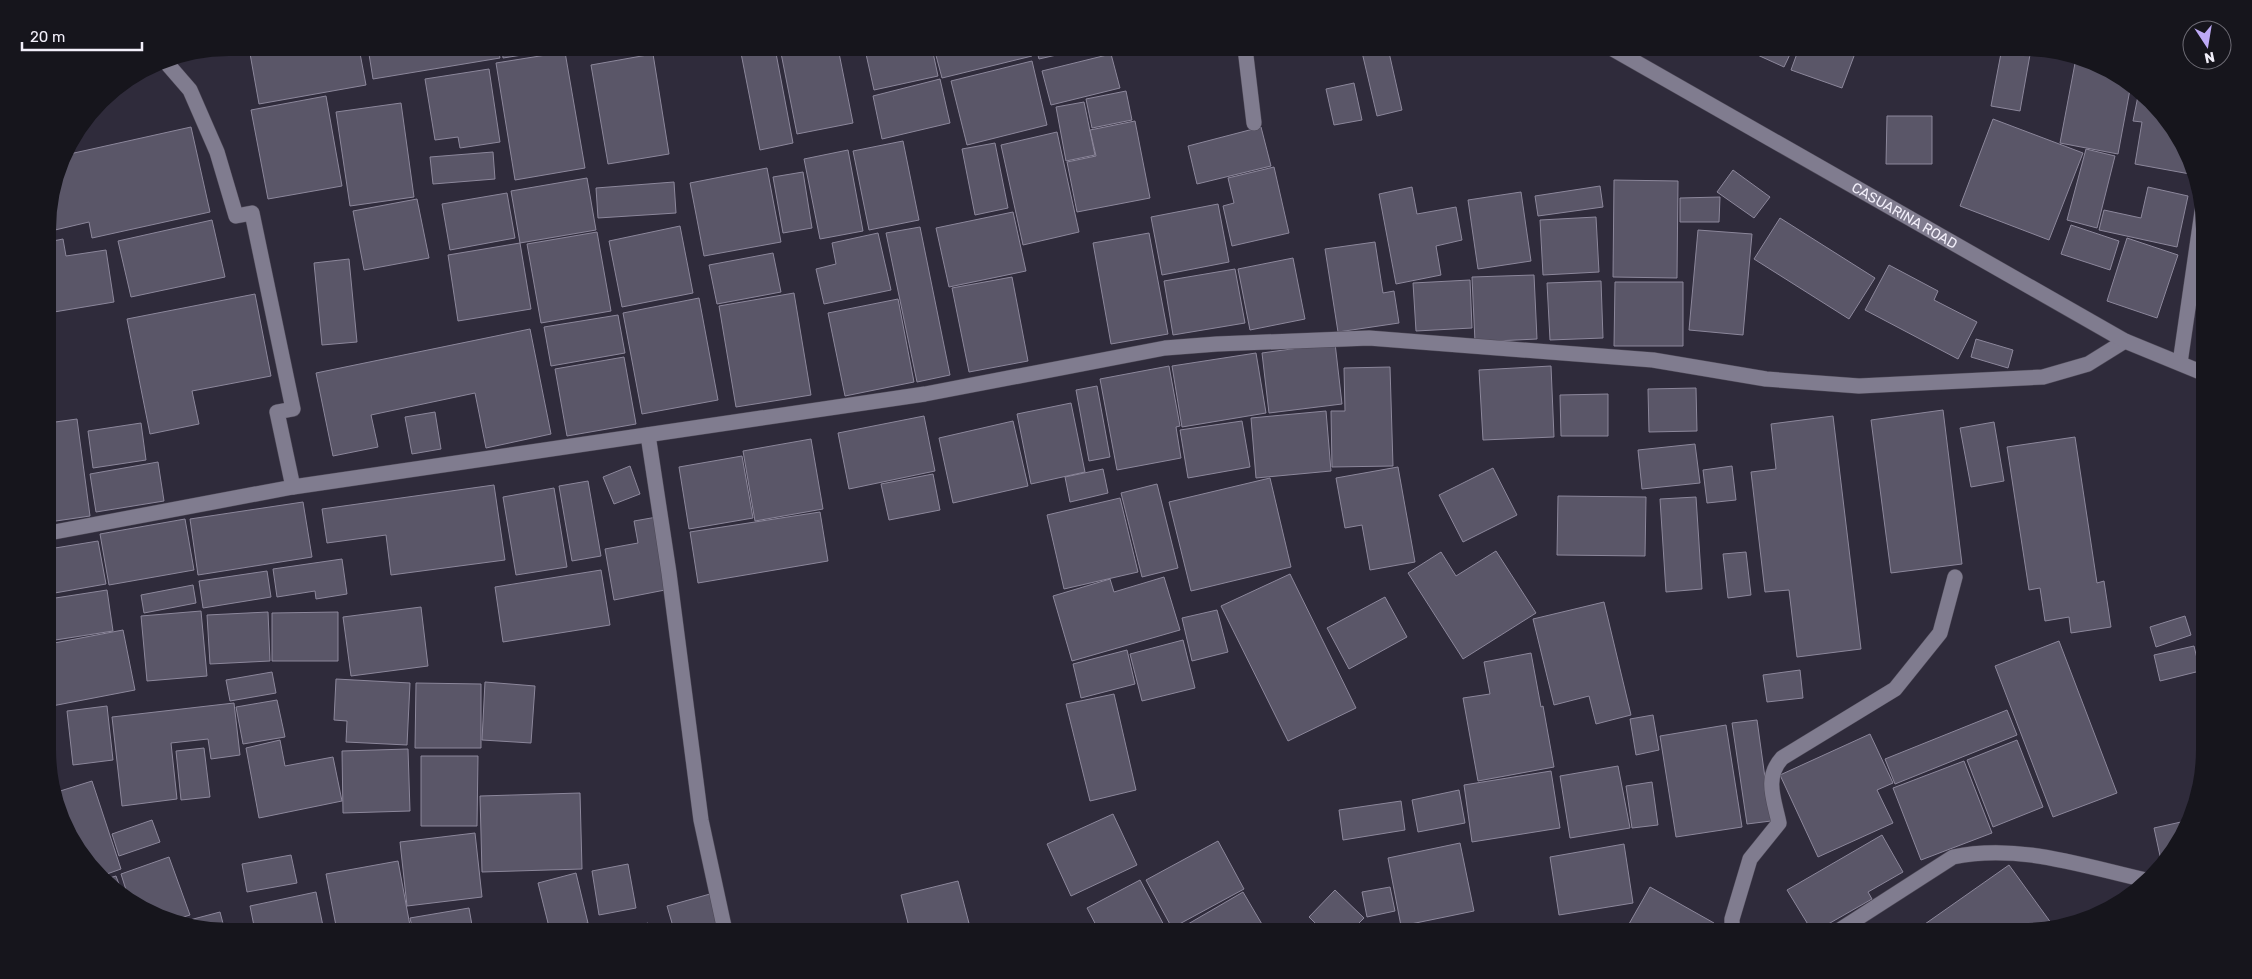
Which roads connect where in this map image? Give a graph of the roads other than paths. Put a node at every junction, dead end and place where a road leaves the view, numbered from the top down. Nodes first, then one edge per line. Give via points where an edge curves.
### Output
1 (1246, 56) edge
2 (1624, 56) edge
3 (170, 67) edge
4 (1254, 123) dead end
5 (2196, 253) edge
6 (2125, 341) junction
7 (2180, 364) junction
8 (2196, 370) edge
9 (648, 435) junction
10 (292, 486) junction
11 (56, 532) edge
12 (1955, 578) dead end
13 (2139, 878) edge
14 (1732, 922) edge
15 (1852, 922) edge
16 (723, 923) edge

1 - 4 street
2 - 6 street, CASUARINA ROAD
3 - 10 street via 190,90 217,152 236,216 252,213 293,409 277,412
5 - 7 street
6 - 7 street, CASUARINA ROAD
6 - 9 street via 2088,364 2043,377 1859,386 1766,379 1653,360 1369,338 1217,344 1165,348 925,394
7 - 8 street, CASUARINA ROAD
9 - 10 street
9 - 16 street via 701,820
10 - 11 street
12 - 14 street via 1940,633 1895,690 1782,758 1775,766 1771,777 1778,823 1750,859
13 - 15 street via 2038,856 2000,851 1975,852 1953,857

